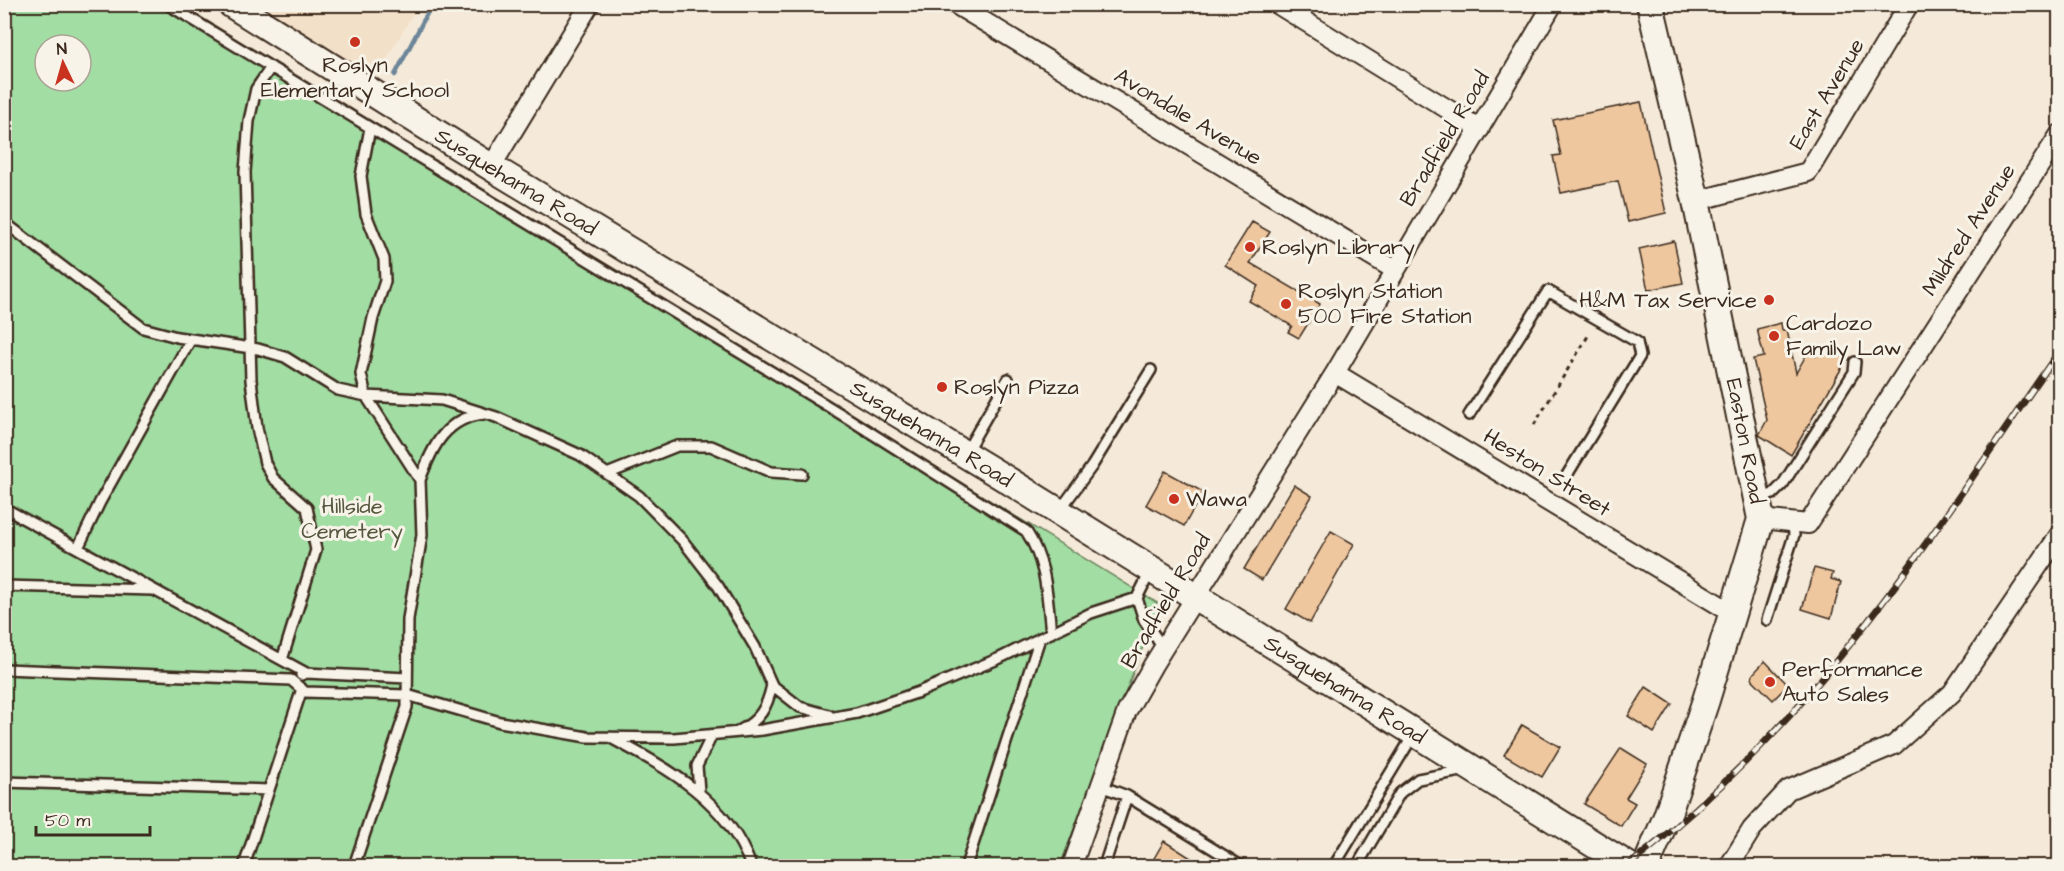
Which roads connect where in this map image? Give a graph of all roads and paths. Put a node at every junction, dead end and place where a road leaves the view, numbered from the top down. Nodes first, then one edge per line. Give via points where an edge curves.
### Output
1 (167, 4) edge
2 (590, 4) edge
3 (956, 4) edge
4 (1278, 4) edge
5 (1553, 4) edge
6 (1650, 4) edge
7 (1909, 4) edge
8 (239, 7) edge
9 (271, 67) junction
10 (370, 128) junction
11 (1480, 129) junction
12 (2060, 134) edge
13 (491, 167) junction
14 (1696, 201) junction
15 (4, 222) edge
16 (1395, 270) junction
17 (1588, 336) dead end
18 (191, 339) junction
19 (249, 347) junction
20 (1855, 362) dead end
21 (1151, 370) dead end
22 (1335, 373) junction
23 (1008, 379) dead end
24 (366, 396) junction
25 (486, 414) junction
26 (1469, 415) dead end
27 (1534, 425) dead end
28 (964, 454) junction
29 (607, 474) junction
30 (802, 474) dead end
31 (1568, 475) dead end
32 (420, 480) junction
33 (4, 508) edge
34 (1759, 509) junction
35 (1059, 512) junction
36 (1792, 524) junction
37 (2060, 534) edge
38 (78, 548) junction
39 (1151, 570) junction
40 (4, 586) edge
41 (156, 591) junction
42 (1195, 597) junction
43 (1137, 598) junction
44 (1734, 614) junction
45 (1767, 620) dead end
46 (1051, 633) junction
47 (1040, 638) junction
48 (1163, 648) junction
49 (282, 660) junction
50 (4, 669) edge
51 (306, 673) junction
52 (407, 678) junction
53 (291, 680) junction
54 (772, 685) junction
55 (302, 689) junction
56 (407, 696) junction
57 (838, 716) junction
58 (735, 733) junction
59 (1414, 734) junction
60 (712, 735) junction
61 (609, 737) junction
62 (1472, 770) junction
63 (4, 782) edge
64 (1101, 786) junction
65 (269, 790) junction
66 (699, 791) junction
67 (1128, 796) junction
68 (244, 867) edge
69 (354, 867) edge
70 (751, 867) edge
71 (966, 867) edge
72 (1072, 867) edge
73 (1104, 867) edge
74 (1241, 867) edge
75 (1334, 867) edge
76 (1357, 867) edge
77 (1629, 867) edge
78 (1646, 867) edge
79 (1729, 867) edge

1 - 9 lane
2 - 13 street
3 - 16 street, Avondale Avenue
4 - 11 street
5 - 11 street, Bradfield Road
6 - 14 main road, Easton Road
7 - 14 street, East Avenue via 1808,172
8 - 13 main road, Susquehanna Road
9 - 10 lane
9 - 19 lane via 256,89 249,121 245,172
10 - 24 lane via 361,176 366,214 384,259 385,281 361,374
10 - 46 lane via 1026,531 1045,568
11 - 16 street, Bradfield Road
12 - 36 street, Mildred Avenue via 1824,502 1808,524
13 - 28 main road, Susquehanna Road
14 - 34 main road, Easton Road
15 - 18 lane via 143,328
16 - 22 street, Bradfield Road
17 - 27 path
18 - 19 lane
18 - 38 lane
19 - 24 lane via 285,357 338,390
19 - 49 lane via 255,418 265,463 273,478 307,508 316,550
20 - 34 lane via 1854,372 1783,484
21 - 35 lane
22 - 42 street, Bradfield Road
22 - 44 street, Heston Street
23 - 28 lane
24 - 25 lane via 442,400
24 - 32 lane
25 - 29 lane via 580,455
25 - 32 lane via 459,422 444,434 434,445
26 - 31 lane via 1548,291 1637,342 1640,356
28 - 35 main road, Susquehanna Road
29 - 30 lane via 676,446 711,446 771,472
29 - 54 lane via 639,496 690,550 718,586 755,647
32 - 52 lane via 422,535 408,619
33 - 38 lane
34 - 36 street
34 - 44 main road, Easton Road
35 - 39 main road, Susquehanna Road
36 - 45 lane via 1794,535
37 - 79 street via 1952,693 1894,745 1788,790 1752,829
38 - 41 lane
39 - 42 main road, Susquehanna Road
39 - 43 lane
40 - 41 lane
41 - 49 lane
42 - 48 street, Bradfield Road
42 - 59 main road, Susquehanna Road
43 - 46 lane
43 - 48 lane via 1144,620
44 - 78 main road, Easton Road via 1667,816
46 - 47 lane
47 - 57 lane via 919,692
47 - 71 lane
48 - 64 street, Bradfield Road via 1127,711
49 - 51 lane
50 - 53 lane
51 - 52 lane
51 - 53 lane
52 - 56 lane
53 - 55 lane
54 - 57 lane via 800,707 820,715
54 - 58 lane via 763,713
55 - 56 lane
55 - 65 lane
56 - 61 lane via 500,722
56 - 69 lane
57 - 58 lane
58 - 60 lane
59 - 62 main road, Susquehanna Road
59 - 75 lane
60 - 61 lane
60 - 66 lane via 697,766
61 - 66 lane via 669,769
62 - 76 lane via 1418,779 1400,793
62 - 77 main road, Susquehanna Road
63 - 65 lane
64 - 67 lane
64 - 72 street, Bradfield Road
65 - 68 lane
66 - 70 lane via 745,849
67 - 73 lane
67 - 74 lane

